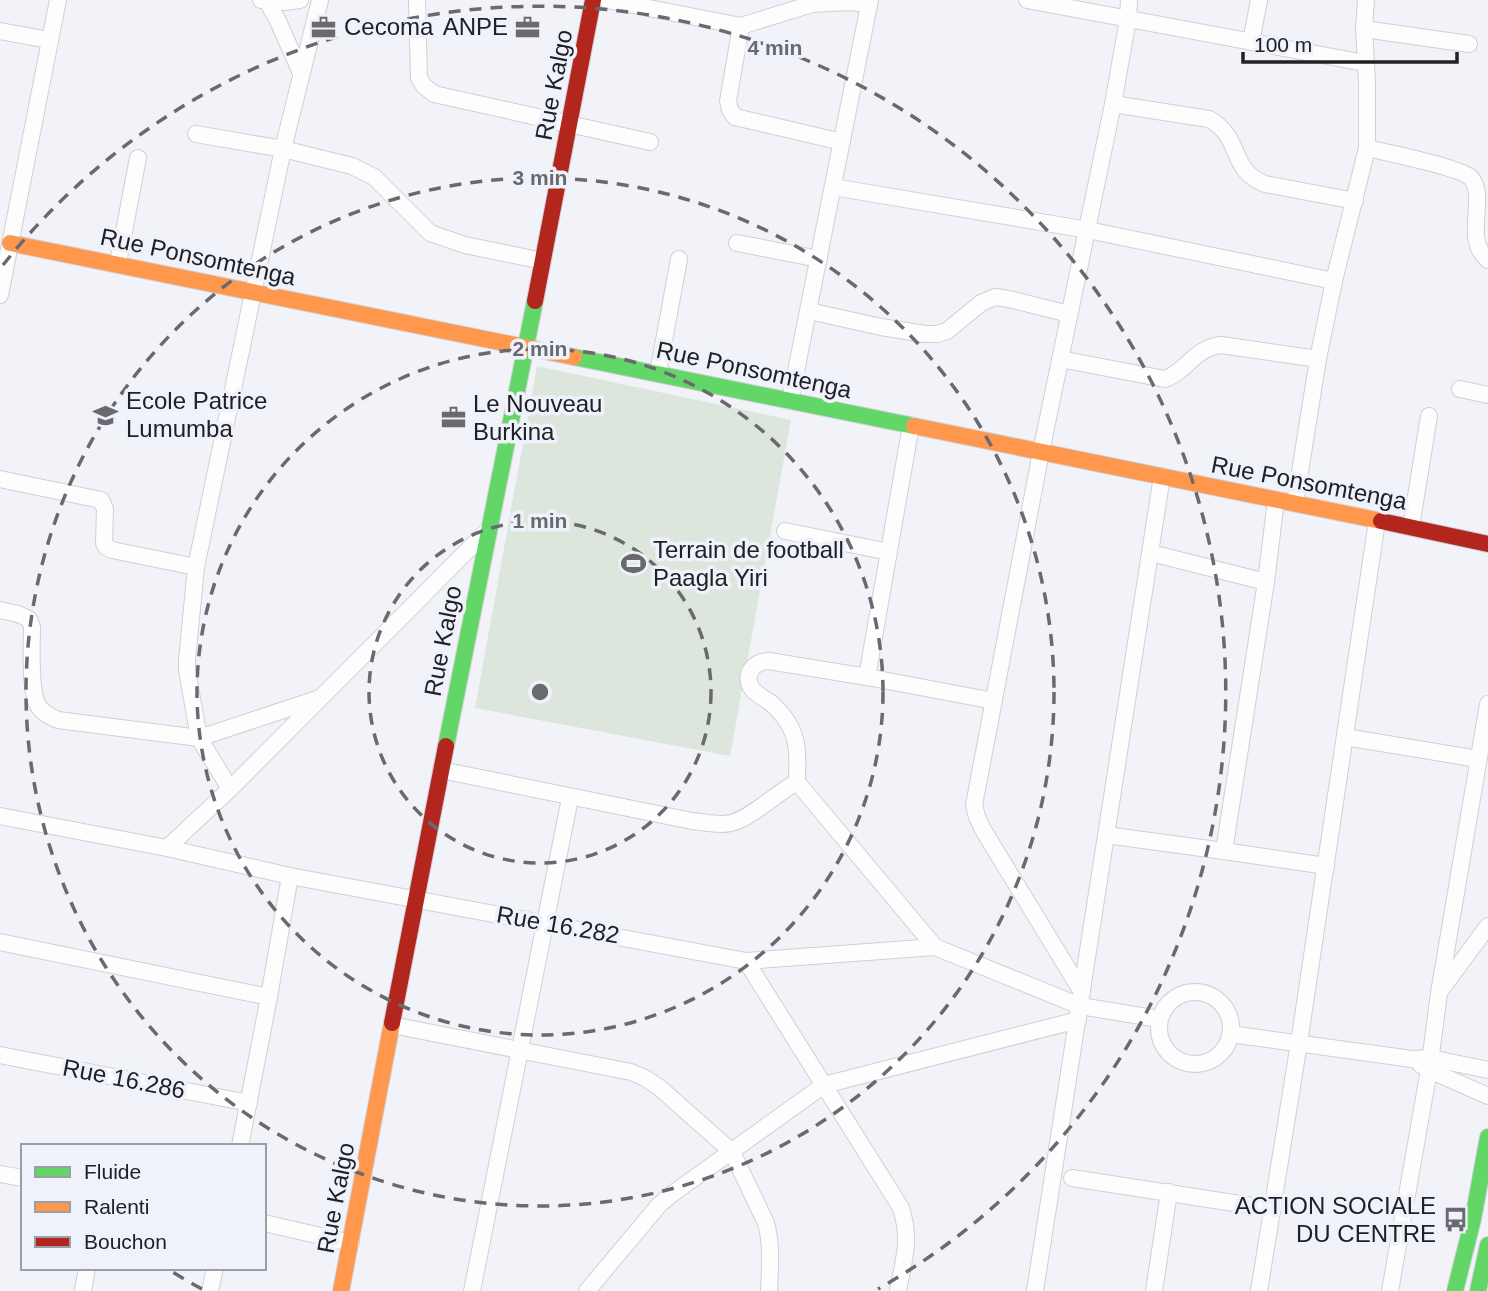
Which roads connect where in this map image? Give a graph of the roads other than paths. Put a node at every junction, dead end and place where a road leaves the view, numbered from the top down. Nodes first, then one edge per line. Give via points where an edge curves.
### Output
1 (58, 0) edge
2 (300, 0) edge
3 (320, 0) edge
4 (418, 0) edge
5 (593, 0) edge
6 (607, 0) edge
7 (1027, 0) edge
8 (1129, 0) edge
9 (1259, 0) edge
10 (1366, 0) edge
11 (264, 1) edge
12 (869, 2) edge
13 (1128, 19) junction
14 (741, 26) junction
15 (1364, 29) junction
16 (0, 31) edge
17 (49, 40) junction
18 (1251, 42) junction
19 (1469, 44) dead end
20 (1365, 63) junction
21 (301, 73) junction
22 (1112, 104) junction
23 (570, 123) junction
24 (197, 134) dead end
25 (650, 142) dead end
26 (842, 142) junction
27 (1367, 148) junction
28 (283, 149) junction
29 (138, 158) dead end
30 (833, 187) junction
31 (1355, 201) junction
32 (1088, 230) junction
33 (10, 243) junction
34 (737, 243) dead end
35 (679, 258) dead end
36 (819, 260) junction
37 (1488, 260) edge
38 (543, 261) junction
39 (118, 263) junction
40 (1334, 281) junction
41 (252, 291) junction
42 (0, 295) edge
43 (809, 311) junction
44 (1069, 314) junction
45 (526, 347) junction
46 (1060, 359) junction
47 (1318, 359) junction
48 (658, 373) junction
49 (1460, 389) dead end
50 (1488, 395) edge
51 (790, 401) junction
52 (1429, 416) dead end
53 (911, 425) junction
54 (1041, 452) junction
55 (1162, 476) junction
56 (0, 479) edge
57 (1276, 500) junction
58 (1296, 503) junction
59 (1377, 521) junction
60 (1411, 527) junction
61 (489, 529) junction
62 (785, 531) dead end
63 (1488, 544) edge
64 (889, 552) junction
65 (1150, 553) junction
66 (197, 567) junction
67 (1266, 582) junction
68 (0, 610) edge
69 (867, 677) junction
70 (320, 698) junction
71 (994, 701) junction
72 (1488, 704) edge
73 (199, 737) junction
74 (1345, 737) junction
75 (1478, 759) junction
76 (441, 771) junction
77 (797, 782) junction
78 (230, 789) junction
79 (570, 798) junction
80 (0, 816) edge
81 (1106, 835) junction
82 (167, 848) junction
83 (1224, 850) junction
84 (1326, 866) junction
85 (290, 876) junction
86 (415, 899) junction
87 (545, 924) junction
88 (1488, 926) edge
89 (0, 942) edge
90 (935, 947) junction
91 (746, 961) junction
92 (1439, 993) junction
93 (269, 997) junction
94 (1080, 1006) junction
95 (1159, 1019) junction
96 (391, 1024) junction
97 (1230, 1034) junction
98 (1299, 1044) junction
99 (520, 1051) junction
100 (0, 1055) edge
101 (1429, 1064) junction
102 (1488, 1070) edge
103 (824, 1086) junction
104 (1488, 1096) edge
105 (249, 1103) junction
106 (1488, 1137) edge
107 (240, 1144) edge
108 (732, 1152) junction
109 (0, 1174) edge
110 (21, 1178) edge
111 (1072, 1178) dead end
112 (1169, 1192) junction
113 (1273, 1209) junction
114 (266, 1223) edge
115 (351, 1242) junction
116 (1488, 1245) edge
117 (87, 1270) edge
118 (215, 1270) edge
119 (477, 1290) edge
120 (83, 1291) edge
121 (210, 1291) edge
122 (341, 1291) edge
123 (587, 1291) edge
124 (769, 1291) edge
125 (898, 1291) edge
126 (1035, 1291) edge
127 (1154, 1291) edge
128 (1259, 1291) edge
129 (1390, 1291) edge
130 (1455, 1291) edge
131 (1478, 1291) edge

1 - 17 street
2 - 11 street
3 - 21 street
4 - 23 street via 419,78 424,86 434,94
5 - 23 street, Rue Kalgo
6 - 14 street
7 - 13 street
8 - 13 street
9 - 18 street
10 - 15 street
11 - 21 street
12 - 14 street via 812,4
12 - 26 street
13 - 18 street
13 - 22 street
14 - 26 street via 728,101 735,117
15 - 19 street
15 - 20 street
16 - 17 street
17 - 33 street
18 - 20 street
20 - 27 street
21 - 28 street
22 - 31 street via 1209,119 1220,127 1254,180
22 - 32 street
23 - 25 street
23 - 38 street, Rue Kalgo
24 - 28 street
26 - 30 street
27 - 31 street
27 - 37 street via 1470,177 1476,190 1476,240
28 - 38 street via 352,166 374,177 430,233
28 - 41 street
29 - 39 street
30 - 32 street
30 - 36 street
31 - 40 street
32 - 40 street
32 - 44 street
33 - 39 street, Rue Ponsomtenga
33 - 42 street
34 - 36 street
35 - 48 street
36 - 43 street
38 - 45 street, Rue Kalgo
39 - 41 street, Rue Ponsomtenga
40 - 47 street
41 - 45 street, Rue Ponsomtenga
41 - 66 street
43 - 44 street via 925,334 947,331 995,297
43 - 51 street
44 - 46 street
45 - 48 street, Rue Ponsomtenga
45 - 61 street, Rue Kalgo
46 - 47 street via 1165,379 1210,347 1221,345
46 - 54 street
47 - 58 street
48 - 51 street, Rue Ponsomtenga
49 - 50 street
51 - 53 street, Rue Ponsomtenga
52 - 60 street
53 - 54 street, Rue Ponsomtenga
53 - 64 street
54 - 55 street, Rue Ponsomtenga
54 - 71 street
55 - 57 street, Rue Ponsomtenga
55 - 65 street
56 - 66 street via 101,500 106,547
57 - 58 street, Rue Ponsomtenga
57 - 67 street
58 - 59 street, Rue Ponsomtenga
59 - 60 street, Rue Ponsomtenga
59 - 74 street
60 - 63 street, Rue Ponsomtenga
61 - 70 street
61 - 76 street, Rue Kalgo
62 - 64 street
64 - 69 street
65 - 67 street
65 - 81 street
66 - 73 street via 187,670
67 - 83 street
68 - 73 street via 29,620 34,692 45,714 58,720
69 - 71 street
69 - 77 street via 769,661 752,667 749,678 754,692 779,711 793,732
70 - 73 street
70 - 78 street
71 - 94 street via 974,805 977,817
72 - 75 street
73 - 78 street
74 - 75 street
74 - 84 street
75 - 92 street
76 - 79 street
76 - 86 street, Rue Kalgo
77 - 79 street via 729,824
77 - 90 street
78 - 82 street
79 - 87 street
80 - 82 street, Rue 16.282
81 - 83 street
81 - 94 street
82 - 85 street, Rue 16.282
83 - 84 street
84 - 98 street
85 - 86 street, Rue 16.282
85 - 93 street
86 - 87 street, Rue 16.282
86 - 96 street, Rue Kalgo
87 - 91 street, Rue 16.282
87 - 99 street
88 - 92 street
89 - 93 street
90 - 91 street, Rue 16.282
90 - 94 street
91 - 103 street
92 - 101 street
93 - 105 street
94 - 95 street
94 - 103 street
94 - 126 street
95 - 97 street via 1177,996 1200,992 1223,1005 1230,1017
95 - 97 street via 1160,1039 1169,1053 1193,1064 1220,1054
96 - 99 street
96 - 115 street, Rue Kalgo
97 - 98 street
98 - 101 street
98 - 113 street
99 - 108 street via 645,1078
99 - 119 street
100 - 105 street, Rue 16.286
101 - 102 street
101 - 104 street
101 - 129 street
103 - 108 street
103 - 125 street via 901,1208 907,1242
105 - 107 street
106 - 130 street
108 - 123 street via 659,1205
108 - 124 street via 769,1234
109 - 110 street
111 - 112 street
112 - 113 street
112 - 127 street
113 - 128 street
114 - 115 street
115 - 122 street, Rue Kalgo
116 - 131 street
117 - 120 street
118 - 121 street

